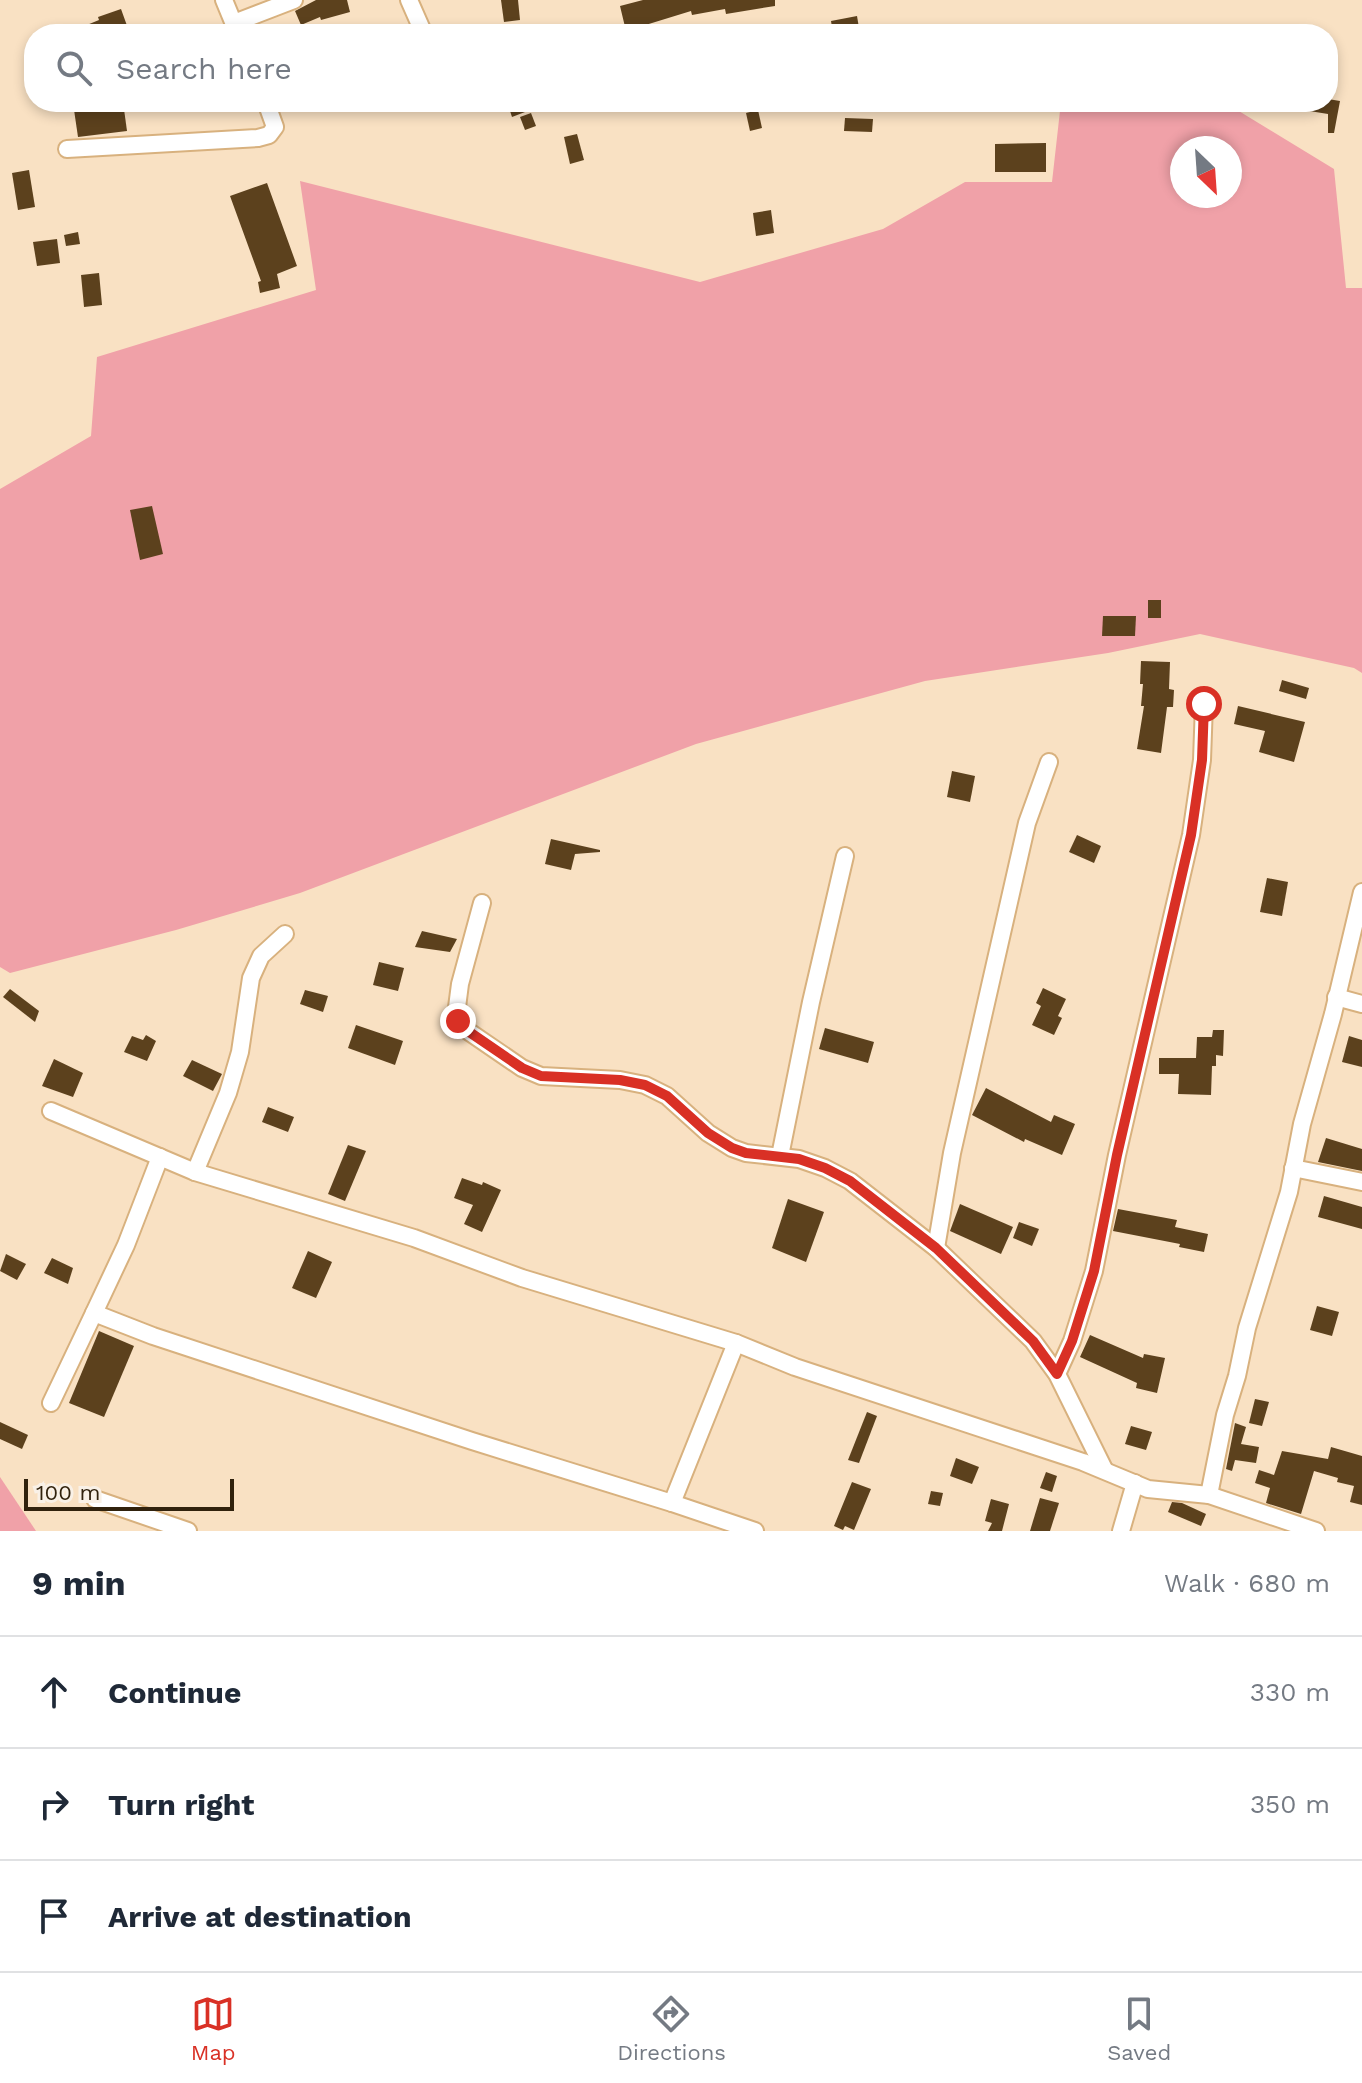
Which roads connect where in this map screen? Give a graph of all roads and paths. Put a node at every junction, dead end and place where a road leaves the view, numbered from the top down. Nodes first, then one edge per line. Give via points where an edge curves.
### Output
1 (224, 0) edge
2 (294, 0) edge
3 (409, 0) edge
4 (234, 24) edge
5 (246, 24) edge
6 (420, 24) edge
7 (270, 112) edge
8 (67, 149) dead end
9 (1204, 704) dead end
10 (1049, 762) dead end
11 (845, 856) dead end
12 (1362, 892) edge
13 (482, 903) dead end
14 (285, 934) dead end
15 (1336, 997) junction
16 (1362, 1004) edge
17 (51, 1111) dead end
18 (780, 1156) junction
19 (160, 1157) junction
20 (1293, 1168) junction
21 (195, 1172) junction
22 (1362, 1182) edge
23 (936, 1248) junction
24 (94, 1313) junction
25 (736, 1343) junction
26 (1057, 1374) junction
27 (51, 1403) dead end
28 (1104, 1469) junction
29 (1135, 1483) junction
30 (1209, 1495) junction
31 (95, 1499) dead end
32 (672, 1503) junction
33 (188, 1531) edge
34 (755, 1531) edge
35 (1121, 1531) edge
36 (1316, 1531) edge

1 - 4 street
2 - 5 street
3 - 6 street
7 - 8 street via 275,127 269,135
9 - 26 street via 1191,835 1094,1271
10 - 23 street via 1027,823 952,1153
11 - 18 street
12 - 15 street
13 - 18 street via 460,984 456,1015 462,1027 541,1076 645,1085 732,1148
14 - 21 street via 261,956 251,978 240,1052
15 - 16 street
15 - 20 street
17 - 19 street
18 - 23 street via 850,1181
19 - 21 street
19 - 24 street
20 - 22 street
20 - 30 street via 1247,1328
21 - 25 street
23 - 26 street via 1033,1341
24 - 27 street
24 - 32 street
25 - 28 street
25 - 32 street
26 - 28 street
28 - 29 street
29 - 30 street
29 - 35 street
30 - 36 street
31 - 33 street
32 - 34 street

